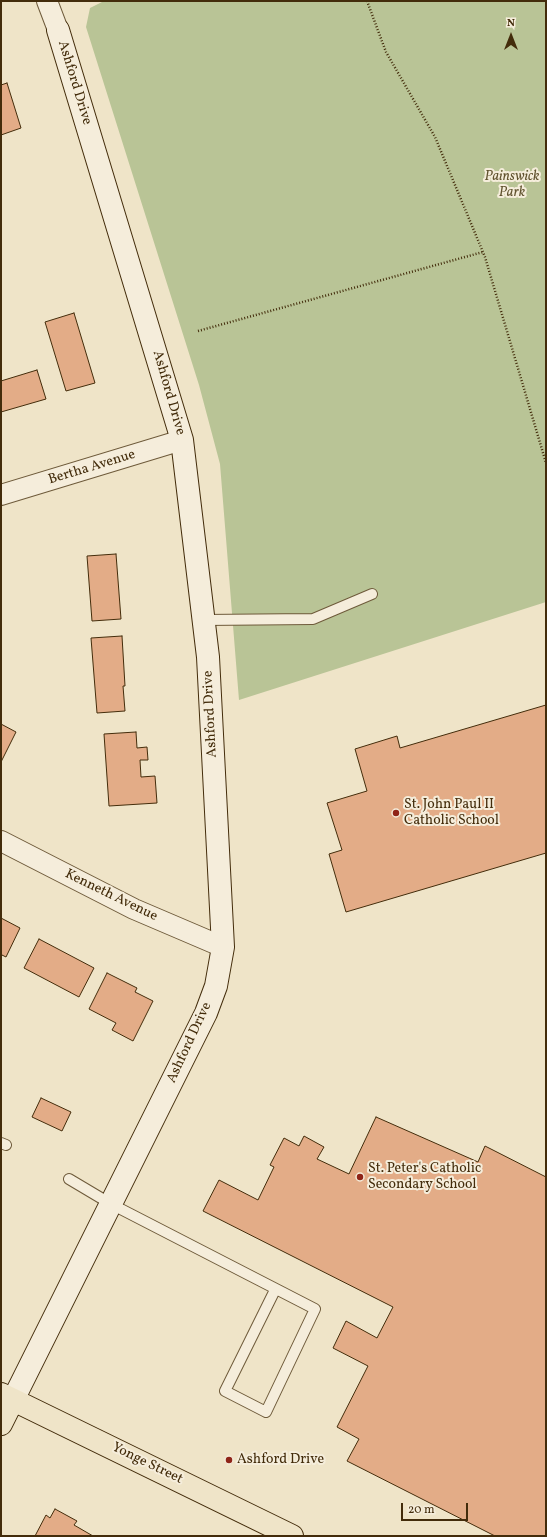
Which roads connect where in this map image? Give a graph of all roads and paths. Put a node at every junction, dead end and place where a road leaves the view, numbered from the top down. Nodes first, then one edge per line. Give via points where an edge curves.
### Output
1 (47, 1) edge
2 (367, 1) edge
3 (58, 30) joint
4 (483, 252) junction
5 (198, 331) dead end
6 (182, 440) junction
7 (546, 463) edge
8 (1, 495) edge
9 (372, 594) dead end
10 (203, 620) junction
11 (1, 841) edge
12 (223, 947) junction
13 (70, 1179) dead end
14 (111, 1204) junction
15 (275, 1290) junction
16 (7, 1397) edge
17 (1, 1424) edge
18 (292, 1536) edge

1 - 3 street, Ashford Drive
2 - 4 path via 386,52 435,137
3 - 6 main road, Ashford Drive
4 - 5 path
4 - 7 path
6 - 8 street, Bertha Avenue
6 - 10 main road, Ashford Drive
9 - 10 lane via 313,619
10 - 12 main road, Ashford Drive via 208,657
11 - 12 street, Kenneth Avenue via 134,909
12 - 14 main road, Ashford Drive via 216,986 206,1013
13 - 14 lane
14 - 15 lane
14 - 16 main road, Ashford Drive
15 - 15 lane via 315,1309 266,1412 224,1391
16 - 17 main road
16 - 18 main road, Yonge Street

